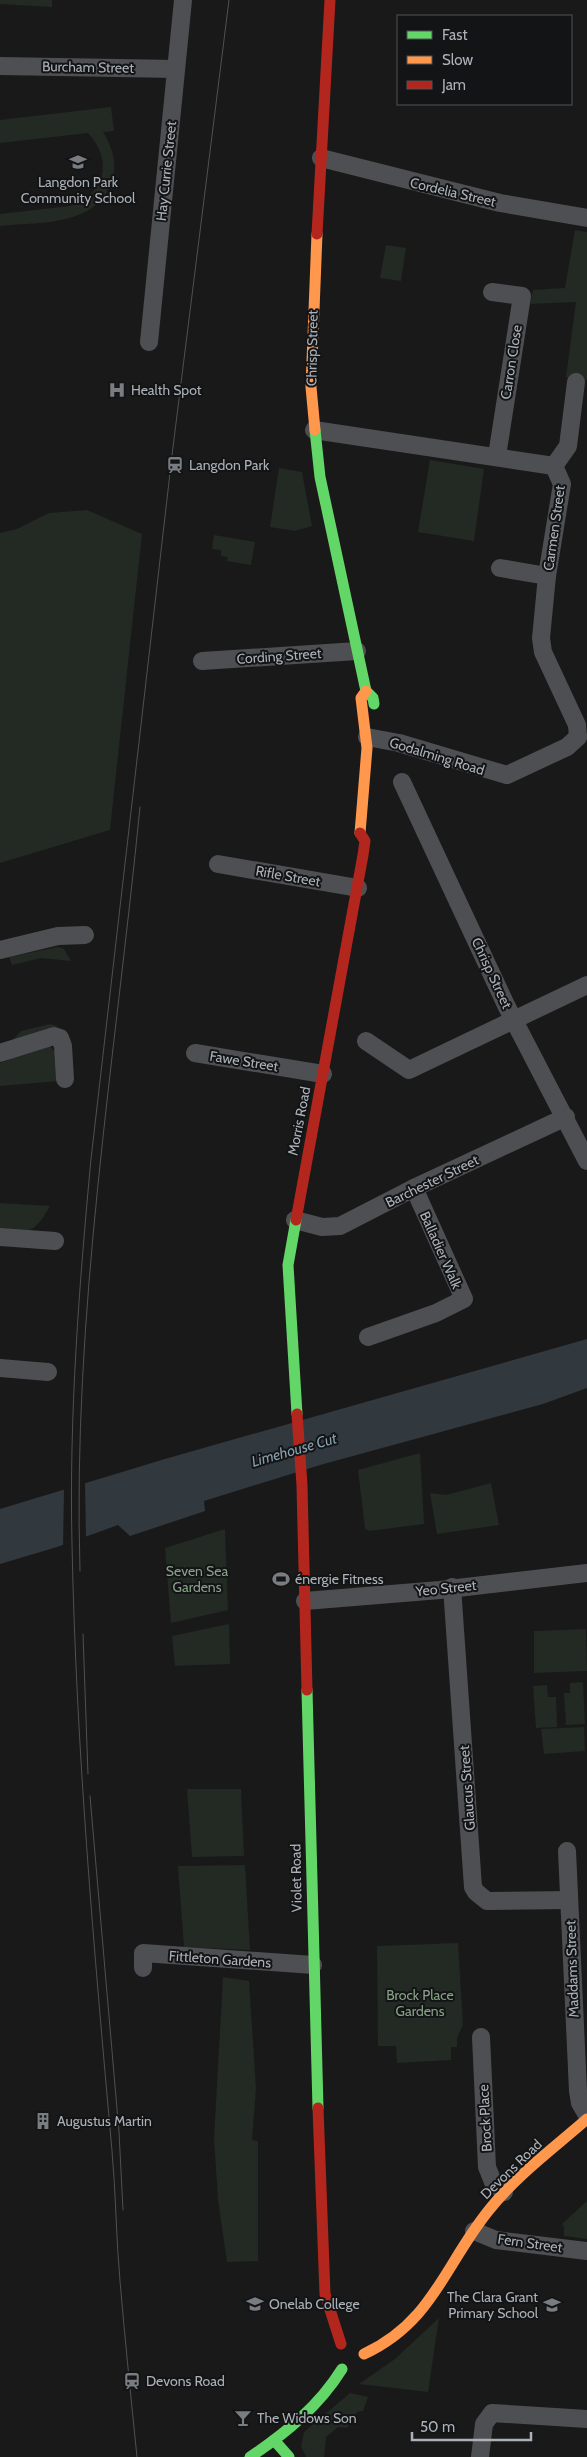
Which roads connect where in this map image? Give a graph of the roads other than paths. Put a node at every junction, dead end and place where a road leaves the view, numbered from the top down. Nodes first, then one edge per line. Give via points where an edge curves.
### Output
1 (183, 0) edge
2 (330, 0) edge
3 (0, 66) edge
4 (176, 69) junction
5 (321, 158) junction
6 (587, 218) edge
7 (492, 292) dead end
8 (148, 342) dead end
9 (576, 382) dead end
10 (314, 430) junction
11 (497, 456) junction
12 (554, 466) junction
13 (500, 568) dead end
14 (547, 576) junction
15 (357, 651) junction
16 (202, 661) dead end
17 (366, 691) junction
18 (376, 714) dead end
19 (578, 739) edge
20 (376, 740) junction
21 (367, 766) joint
22 (402, 782) dead end
23 (374, 827) dead end
24 (365, 841) junction
25 (218, 864) dead end
26 (358, 888) junction
27 (85, 935) dead end
28 (0, 950) edge
29 (587, 985) edge
30 (515, 1020) junction
31 (366, 1041) dead end
32 (0, 1053) edge
33 (194, 1053) dead end
34 (324, 1074) junction
35 (65, 1079) dead end
36 (566, 1116) junction
37 (587, 1161) edge
38 (414, 1188) junction
39 (295, 1220) junction
40 (0, 1237) edge
41 (55, 1241) dead end
42 (368, 1337) dead end
43 (0, 1368) edge
44 (48, 1372) dead end
45 (298, 1408) joint
46 (587, 1573) edge
47 (452, 1587) junction
48 (305, 1601) junction
49 (567, 1851) dead end
50 (569, 1900) junction
51 (142, 1955) dead end
52 (313, 1965) junction
53 (481, 2037) dead end
54 (587, 2114) edge
55 (587, 2119) edge
56 (504, 2192) junction
57 (474, 2231) junction
58 (587, 2251) edge
59 (349, 2343) junction
60 (364, 2354) junction
61 (342, 2369) junction
62 (587, 2419) edge
63 (274, 2440) junction
64 (250, 2457) edge
65 (289, 2457) edge
66 (480, 2457) edge

1 - 4 street, Hay Currie Street
2 - 5 street, Chrisp Street
3 - 4 street, Burcham Street
4 - 8 street, Hay Currie Street
5 - 6 street, Cordelia Street via 500,203
5 - 10 street, Chrisp Street via 312,327
7 - 11 street, Carron Close via 522,296
9 - 12 street via 568,446
10 - 11 street, Carmen Street
10 - 15 street, Chrisp Street via 328,524
11 - 12 street, Carmen Street
12 - 14 street, Carmen Street via 562,484
13 - 14 street
14 - 19 street, Carmen Street via 541,638 543,652 577,725
15 - 16 street, Cording Street
15 - 17 street, Chrisp Street
17 - 18 street, Chrisp Street via 373,698
17 - 20 street, Chrisp Street via 361,698
19 - 20 street, Godalming Road via 507,775
20 - 21 street, Chrisp Street
21 - 24 street, Morris Road via 360,833
22 - 30 street, Chrisp Street
23 - 24 street, Morris Road via 372,836
24 - 26 street, Morris Road
25 - 26 street, Rifle Street
26 - 34 street, Morris Road
27 - 28 street via 58,936
29 - 30 street
30 - 31 street via 409,1070
30 - 36 street, Chrisp Street
32 - 35 street via 54,1036 60,1038
33 - 34 street, Fawe Street
34 - 39 street, Morris Road
36 - 37 street, Chrisp Street
36 - 38 street, Barchester Street
38 - 39 street, Barchester Street via 340,1226 322,1227
38 - 42 street, Balladier Walk via 464,1299 436,1313
39 - 45 street, Morris Road via 288,1265
40 - 41 street
43 - 44 street
45 - 48 street, Violet Road
46 - 47 street, Yeo Street
47 - 48 street, Yeo Street
47 - 50 street, Glaucus Street via 473,1887 487,1901
48 - 52 street, Violet Road
49 - 50 street, Maddams Street
50 - 54 street, Maddams Street via 578,2091 580,2103
51 - 52 street, Fittleton Gardens
52 - 59 street, Violet Road via 323,2274 327,2302
53 - 56 street, Brock Place via 487,2167 493,2182
55 - 56 street, Devons Road
56 - 57 street, Devons Road
57 - 58 street, Fern Street via 496,2240
57 - 60 street, Devons Road via 401,2335 387,2345
59 - 60 street
59 - 61 street via 335,2357
60 - 61 street via 358,2368
61 - 63 street via 328,2393
62 - 66 street via 492,2413 484,2424
63 - 64 street
63 - 65 street

